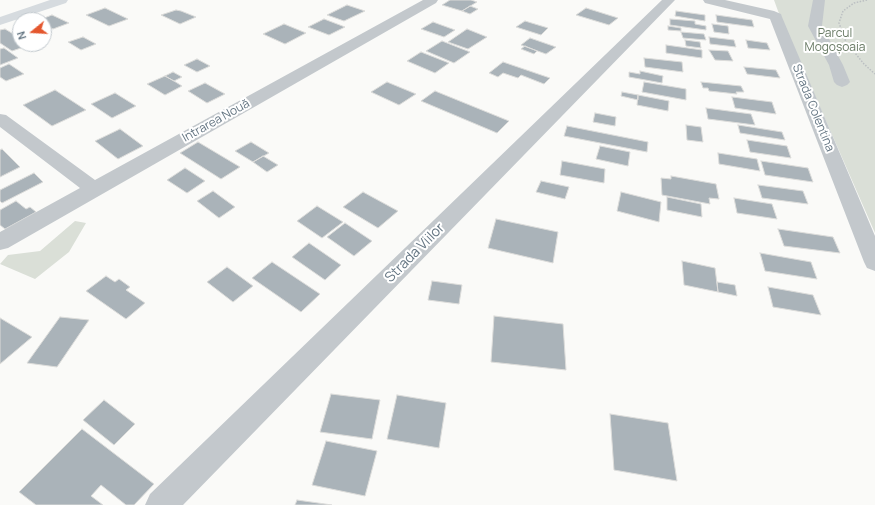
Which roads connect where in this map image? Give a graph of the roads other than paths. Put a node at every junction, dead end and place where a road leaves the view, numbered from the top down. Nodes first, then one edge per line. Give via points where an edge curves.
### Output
1 (62, 0) edge
2 (432, 0) edge
3 (669, 0) edge
4 (709, 0) edge
5 (818, 0) edge
6 (0, 21) edge
7 (842, 82) dead end
8 (0, 119) edge
9 (95, 189) junction
10 (0, 242) edge
11 (875, 262) edge
12 (161, 505) edge

1 - 6 main road
2 - 9 street, Intrarea Nouă
3 - 12 street, Strada Viilor
4 - 11 street, Strada Colentina via 776,17
5 - 7 street via 815,26
8 - 9 street
9 - 10 street, Intrarea Nouă

